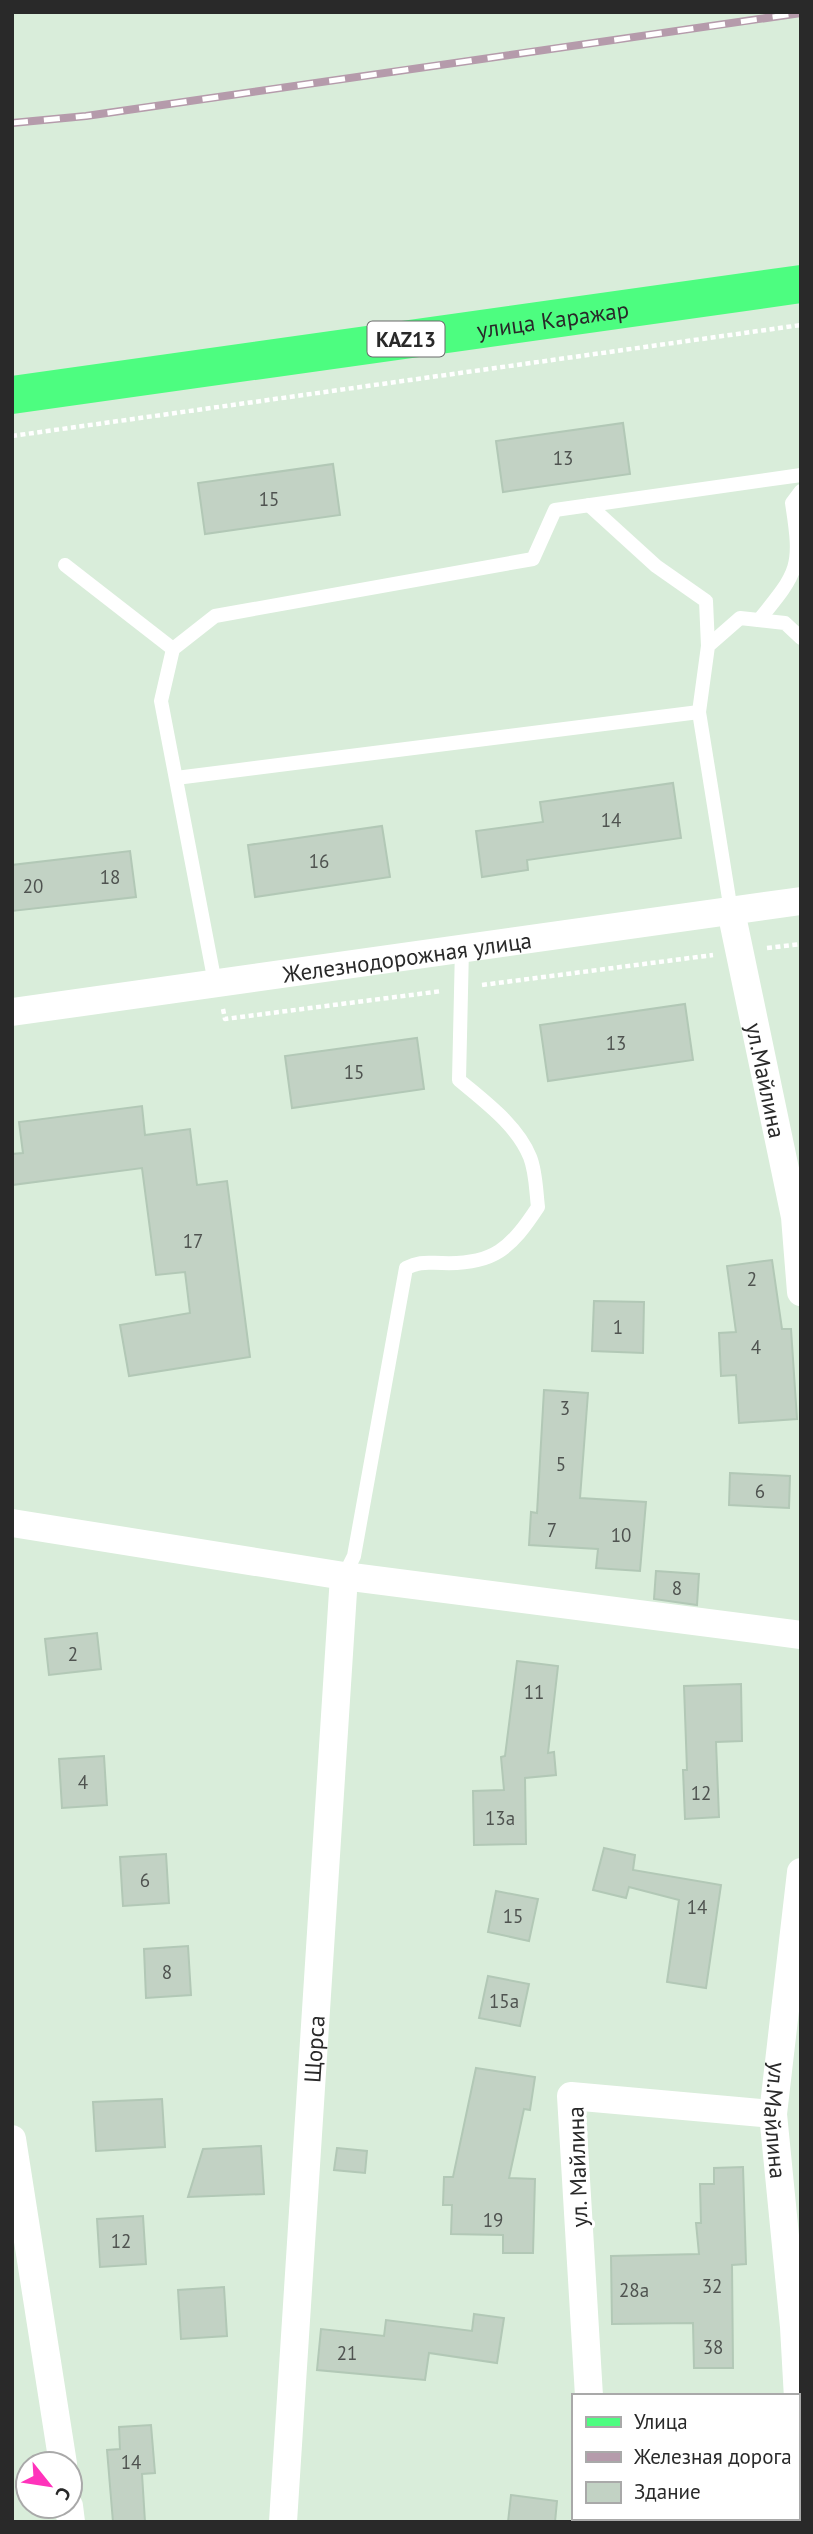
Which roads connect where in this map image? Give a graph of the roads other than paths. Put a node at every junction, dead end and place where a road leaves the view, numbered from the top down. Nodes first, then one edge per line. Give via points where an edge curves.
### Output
1 (801, 284) edge
2 (12, 394) edge
3 (801, 475) edge
4 (801, 491) edge
5 (589, 505) junction
6 (65, 565) dead end
7 (759, 620) junction
8 (801, 638) edge
9 (708, 646) junction
10 (173, 649) junction
11 (699, 712) junction
12 (176, 778) junction
13 (801, 901) edge
14 (732, 911) junction
15 (462, 948) junction
16 (215, 983) junction
17 (12, 1012) edge
18 (801, 1292) edge
19 (12, 1523) edge
20 (344, 1576) junction
21 (801, 1635) edge
22 (801, 1872) edge
23 (773, 2114) junction
24 (12, 2139) edge
25 (589, 2394) edge
26 (798, 2394) edge
27 (799, 2416) edge
28 (61, 2450) edge
29 (801, 2452) edge
30 (283, 2522) edge

1 - 2 main road, улица Каражар / KAZ13
3 - 5 lane
4 - 7 lane via 792,503 799,548 790,582
5 - 9 lane via 656,566 706,601
5 - 10 lane via 555,510 533,559 215,616
6 - 10 lane
7 - 8 lane via 785,623
7 - 9 lane via 740,618
9 - 11 lane
10 - 12 lane via 161,701
11 - 12 lane
11 - 14 lane
12 - 16 lane
13 - 14 street, Железнодорожная улица
14 - 15 street, Железнодорожная улица
14 - 18 street, ул.Майлина via 795,1217
15 - 16 street, Железнодорожная улица
15 - 20 lane via 459,1080 522,1141 531,1159 538,1207 515,1241 481,1262 421,1261 406,1268 354,1556
16 - 17 street, Железнодорожная улица
19 - 20 street
20 - 21 street
20 - 30 street, Щорса
22 - 23 street, ул.Майлина
23 - 25 street, ул. Майлина via 571,2096
23 - 26 street, ул.Майлина
24 - 28 street
27 - 29 street, ул.Майлина

